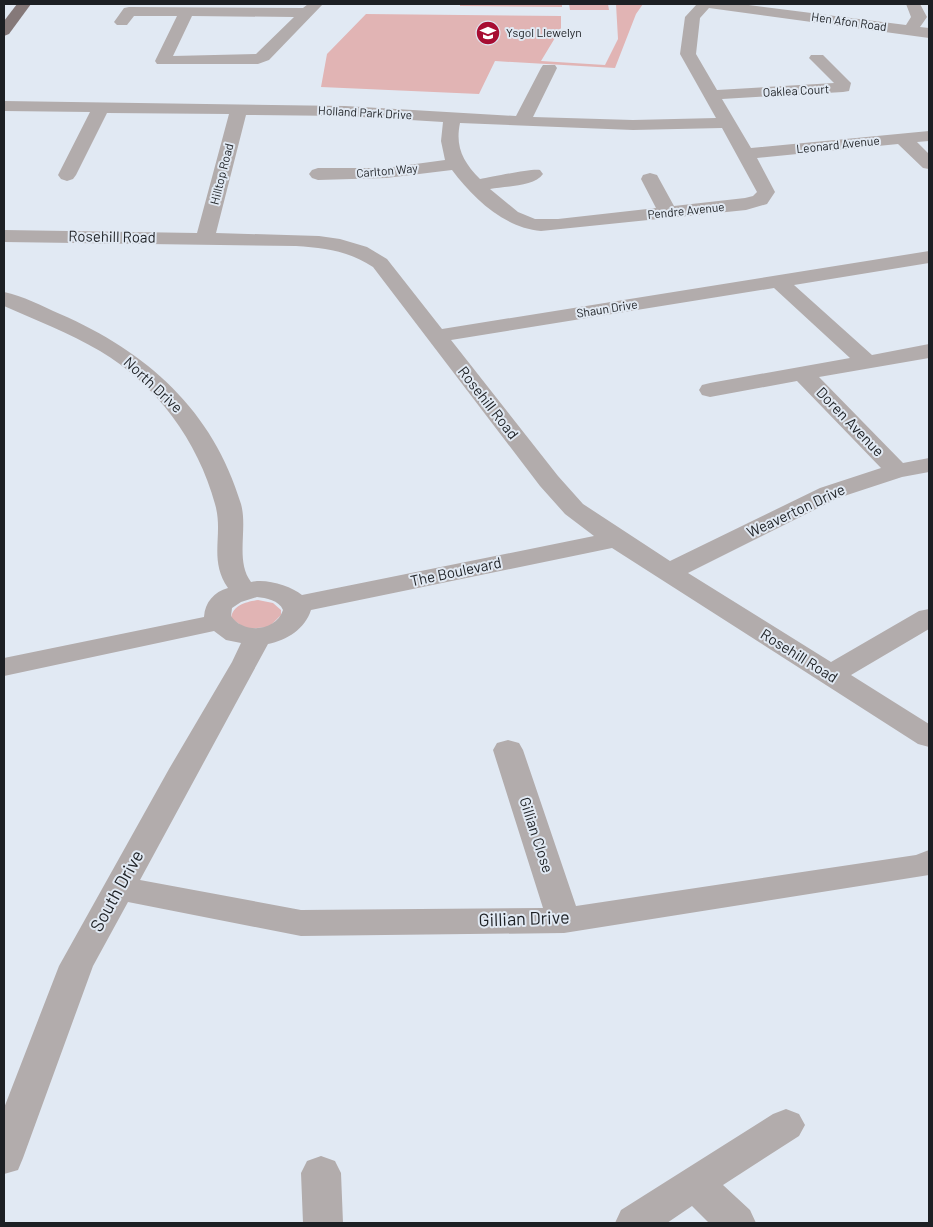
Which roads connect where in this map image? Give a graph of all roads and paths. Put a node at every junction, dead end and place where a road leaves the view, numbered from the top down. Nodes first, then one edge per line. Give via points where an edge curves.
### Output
1 (24, 4) edge
2 (704, 4) edge
3 (709, 4) edge
4 (913, 4) edge
5 (311, 8) edge
6 (187, 12) junction
7 (122, 22) dead end
8 (911, 30) junction
9 (4, 31) edge
10 (929, 33) edge
11 (817, 58) dead end
12 (551, 73) dead end
13 (710, 95) junction
14 (4, 106) edge
15 (101, 107) junction
16 (238, 109) junction
17 (453, 119) junction
18 (522, 122) junction
19 (727, 124) junction
20 (929, 136) edge
21 (903, 138) junction
22 (746, 154) junction
23 (456, 164) junction
24 (929, 164) edge
25 (318, 174) dead end
26 (534, 174) dead end
27 (67, 175) dead end
28 (669, 178) dead end
29 (476, 185) junction
30 (668, 213) junction
31 (4, 236) edge
32 (205, 239) junction
33 (929, 257) edge
34 (778, 281) junction
35 (4, 298) edge
36 (436, 336) junction
37 (929, 351) edge
38 (867, 362) junction
39 (803, 374) junction
40 (710, 390) dead end
41 (929, 465) edge
42 (897, 471) junction
43 (616, 539) junction
44 (667, 573) junction
45 (244, 591) junction
46 (296, 605) junction
47 (929, 616) edge
48 (218, 622) junction
49 (258, 636) junction
50 (4, 667) edge
51 (830, 675) junction
52 (929, 737) edge
53 (508, 750) dead end
54 (929, 862) edge
55 (118, 888) junction
56 (564, 920) junction
57 (786, 1125) dead end
58 (4, 1158) edge
59 (321, 1173) dead end
60 (694, 1183) junction
61 (323, 1223) edge
62 (636, 1223) edge
63 (736, 1223) edge

1 - 9 main road
2 - 13 street, Pendre Avenue via 693,17 688,54
3 - 8 street, Hen Afon Road
4 - 8 street via 919,17
5 - 6 street
5 - 6 street via 258,59 163,61
6 - 7 street via 129,11
8 - 10 street, Hen Afon Road
11 - 13 street, Oaklea Court via 843,83 843,87
12 - 18 street
13 - 19 street, Pendre Avenue
14 - 15 street, Holland Park Drive
15 - 16 street, Holland Park Drive
15 - 27 street
16 - 17 street, Holland Park Drive via 344,111
16 - 32 street, Hilltop Road
17 - 18 street, Holland Park Drive
17 - 23 street, Pendre Avenue via 449,144
18 - 19 street, Holland Park Drive
19 - 22 street, Pendre Avenue
20 - 21 street, Leonard Avenue
21 - 22 street, Leonard Avenue
21 - 24 street
22 - 30 street, Pendre Avenue via 773,197 746,204
23 - 25 street, Carlton Way via 386,173 341,170
23 - 29 street, Pendre Avenue
26 - 29 street
28 - 30 street via 641,179
29 - 30 street, Pendre Avenue via 500,208 530,224 547,226
31 - 32 street, Rosehill Road
32 - 36 street, Rosehill Road via 320,242 365,252 380,263
33 - 34 street, Shaun Drive
34 - 36 street, Shaun Drive
34 - 38 street
35 - 45 street, North Drive via 123,356 176,404 195,429 217,470 232,516 232,574
36 - 43 street, Rosehill Road via 549,481 574,509
37 - 38 street, Doren Avenue
38 - 39 street, Doren Avenue
39 - 40 street, Doren Avenue
39 - 42 street, Doren Avenue
41 - 42 street, Weaverton Drive
42 - 44 street, Weaverton Drive via 829,493
43 - 44 street, Rosehill Road
43 - 46 street, The Boulevard
44 - 51 street, Rosehill Road
45 - 46 street via 269,589 281,592
45 - 48 street via 233,594 219,607 216,614
46 - 49 street via 292,621 284,628
47 - 51 street
48 - 49 street via 233,633
48 - 50 street
49 - 55 street, South Drive
51 - 52 street, Rosehill Road
53 - 56 street, Gillian Close
54 - 56 street, Gillian Drive
55 - 56 street, Gillian Drive via 301,923
55 - 58 street, South Drive via 76,966
57 - 60 street
59 - 61 street
60 - 62 street
60 - 63 street

